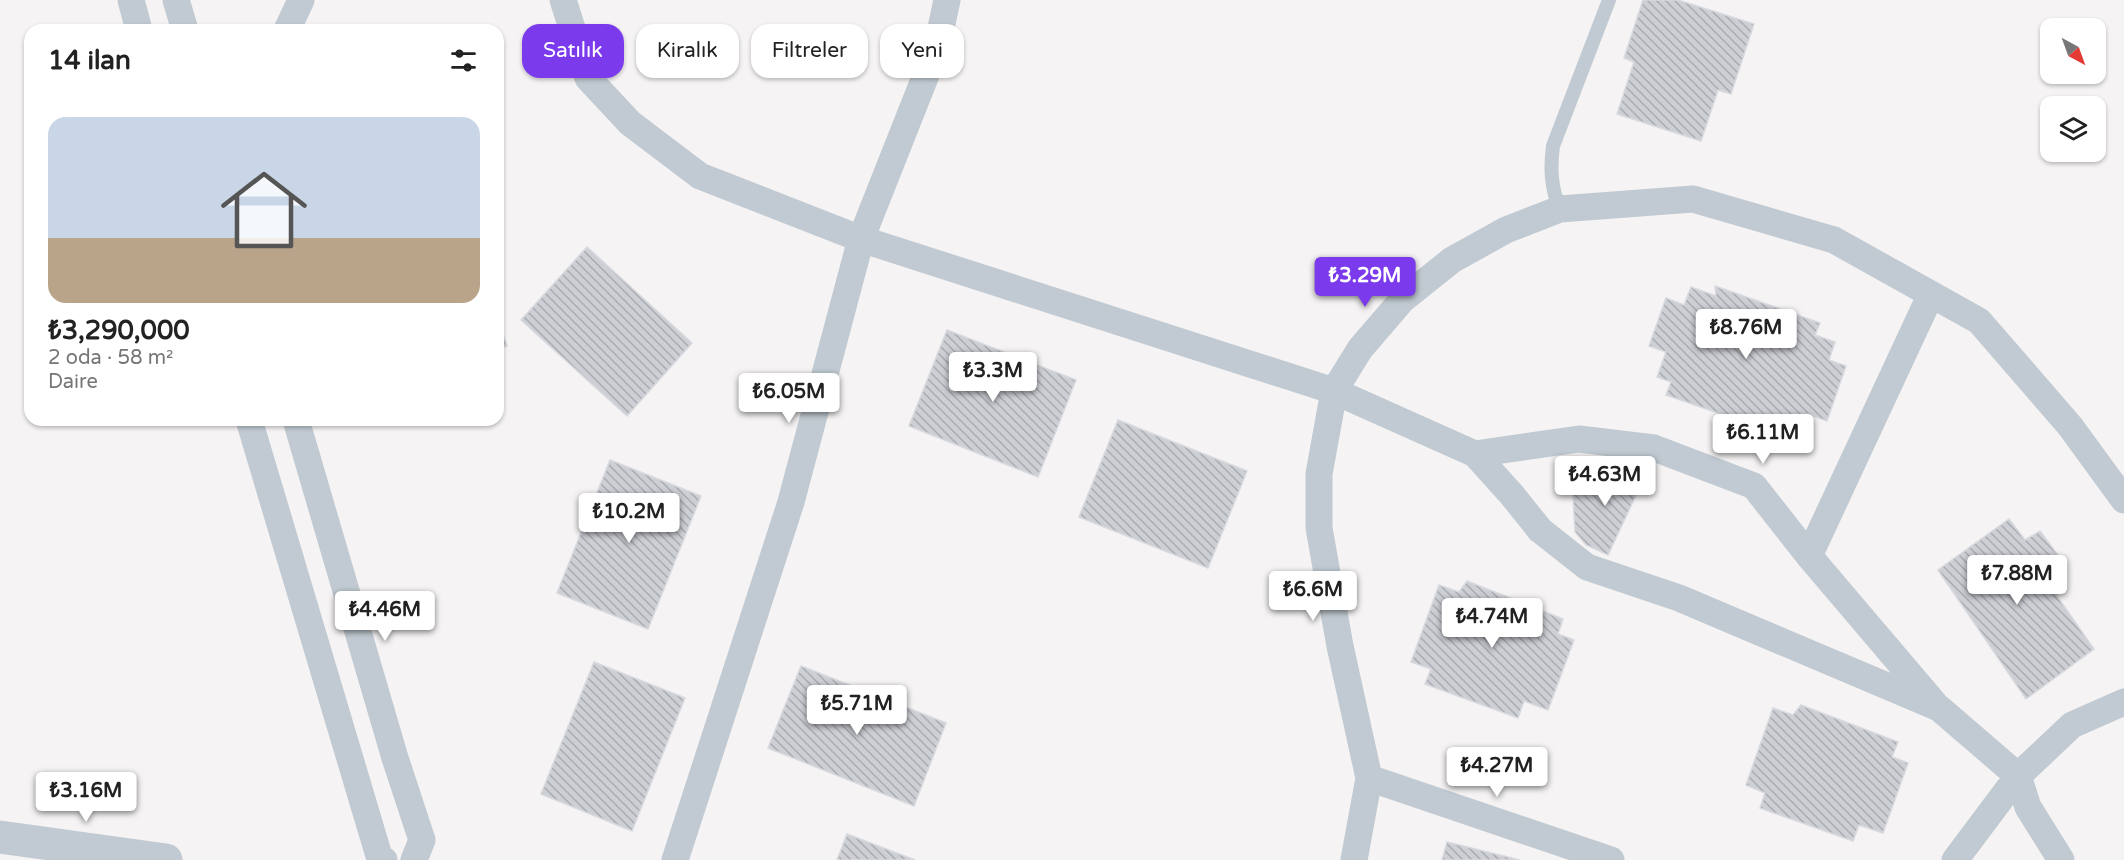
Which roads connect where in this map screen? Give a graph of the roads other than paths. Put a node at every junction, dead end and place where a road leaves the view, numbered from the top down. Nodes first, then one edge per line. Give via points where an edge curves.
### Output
1 (131, 0) edge
2 (176, 0) edge
3 (301, 0) edge
4 (563, 0) edge
5 (947, 0) edge
6 (1609, 0) edge
7 (137, 24) edge
8 (183, 24) edge
9 (290, 24) edge
10 (1560, 209) junction
11 (861, 239) junction
12 (1930, 294) junction
13 (1334, 391) junction
14 (251, 426) edge
15 (298, 426) edge
16 (1475, 454) junction
17 (2124, 500) edge
18 (1809, 555) junction
19 (2124, 702) edge
20 (1939, 708) junction
21 (2018, 776) junction
22 (1369, 778) junction
23 (0, 837) edge
24 (166, 860) edge
25 (384, 860) edge
26 (414, 860) edge
27 (675, 860) edge
28 (1354, 860) edge
29 (1611, 860) edge
30 (1955, 860) edge
31 (2061, 860) edge

1 - 7 street
2 - 8 street
3 - 9 street
4 - 11 street via 588,78 630,123 700,176
5 - 11 street via 937,48
6 - 10 lane via 1553,146 1551,184
10 - 12 street via 1693,199 1834,240
10 - 13 street via 1506,230 1444,267 1402,300 1360,350
11 - 13 street
11 - 27 street via 791,502
12 - 17 street via 1979,321 2070,426
12 - 18 street
13 - 16 street
13 - 22 street via 1319,474 1319,528
14 - 25 street via 379,856
15 - 26 street via 422,840
16 - 18 street via 1579,438 1654,448 1754,486
16 - 20 street via 1540,530 1587,567 1679,598
18 - 20 street
19 - 21 street via 2072,725
20 - 21 street
21 - 30 street
21 - 31 street via 2028,807
22 - 28 street
22 - 29 street
23 - 24 street

